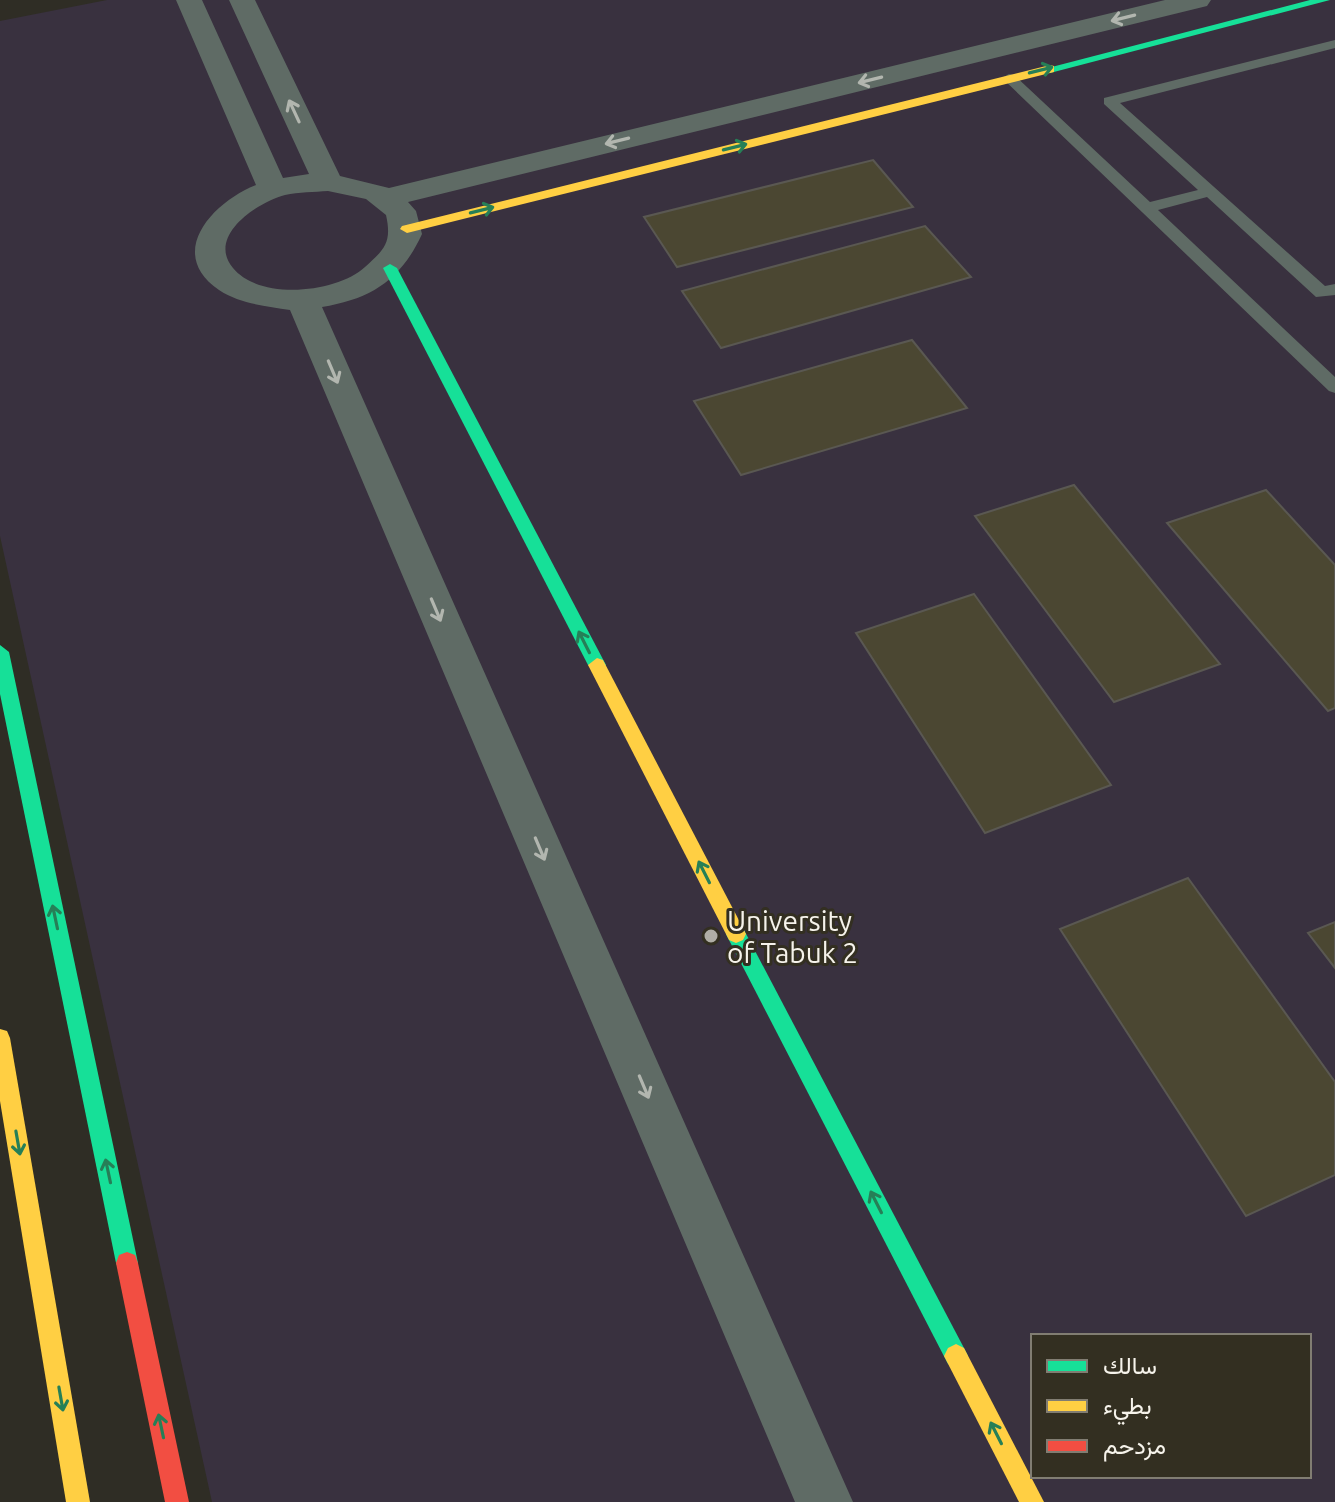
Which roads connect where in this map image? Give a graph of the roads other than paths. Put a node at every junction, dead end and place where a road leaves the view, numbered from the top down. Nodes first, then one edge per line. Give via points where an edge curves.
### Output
1 (189, 0) edge
2 (242, 0) edge
3 (1198, 0) edge
4 (1324, 0) edge
5 (1335, 44) edge
6 (1009, 78) junction
7 (328, 182) junction
8 (273, 189) junction
9 (1209, 192) junction
10 (386, 198) junction
11 (1146, 208) junction
12 (407, 229) junction
13 (390, 268) junction
14 (1335, 289) edge
15 (302, 300) junction
16 (1335, 387) edge
17 (0, 652) edge
18 (0, 1038) edge
19 (78, 1502) edge
20 (177, 1502) edge
21 (824, 1502) edge
22 (1032, 1502) edge

1 - 8 street
7 -> 2 street
3 -> 10 street
6 -> 4 street
5 - 9 lane via 1109,101
6 - 11 lane
12 -> 6 street
7 - 8 street
7 - 10 street via 369,189
8 - 15 street via 224,218 212,237 211,257 220,275 240,289
9 - 11 lane
9 - 14 lane via 1322,293
10 - 12 street
11 - 16 lane
12 - 13 street via 404,248
13 - 15 street via 366,284
22 -> 13 street
15 -> 21 street
20 -> 17 street
18 -> 19 street

